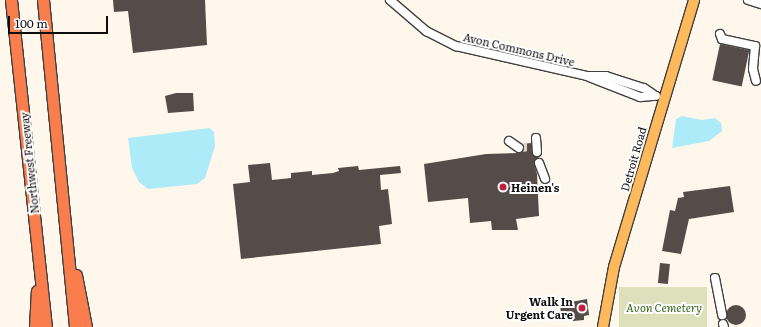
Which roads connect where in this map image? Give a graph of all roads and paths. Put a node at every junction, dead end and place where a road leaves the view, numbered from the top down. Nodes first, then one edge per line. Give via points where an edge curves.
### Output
1 (12, 0) edge
2 (43, 0) edge
3 (390, 0) edge
4 (694, 0) edge
5 (748, 0) edge
6 (761, 4) edge
7 (720, 34) dead end
8 (756, 81) dead end
9 (664, 98) junction
10 (508, 141) dead end
11 (520, 148) tunnel mouth
12 (539, 163) dead end
13 (545, 179) dead end
14 (62, 202) junction
15 (39, 260) junction
16 (715, 278) dead end
17 (723, 322) edge
18 (35, 327) edge
19 (46, 327) edge
20 (75, 327) edge
21 (86, 327) edge
22 (603, 327) edge

1 - 15 highway, Northwest Freeway
2 - 14 highway
3 - 9 street, Avon Commons Drive via 426,32 456,46 587,76 606,76 644,88
4 - 9 main road, Detroit Road
5 - 6 street
7 - 8 street via 722,39 755,46 753,69
9 - 22 main road, Detroit Road via 614,267
10 - 11 street
12 - 13 street
14 - 20 highway
14 - 21 highway
15 - 18 highway
15 - 19 highway, Northwest Freeway
16 - 17 street

